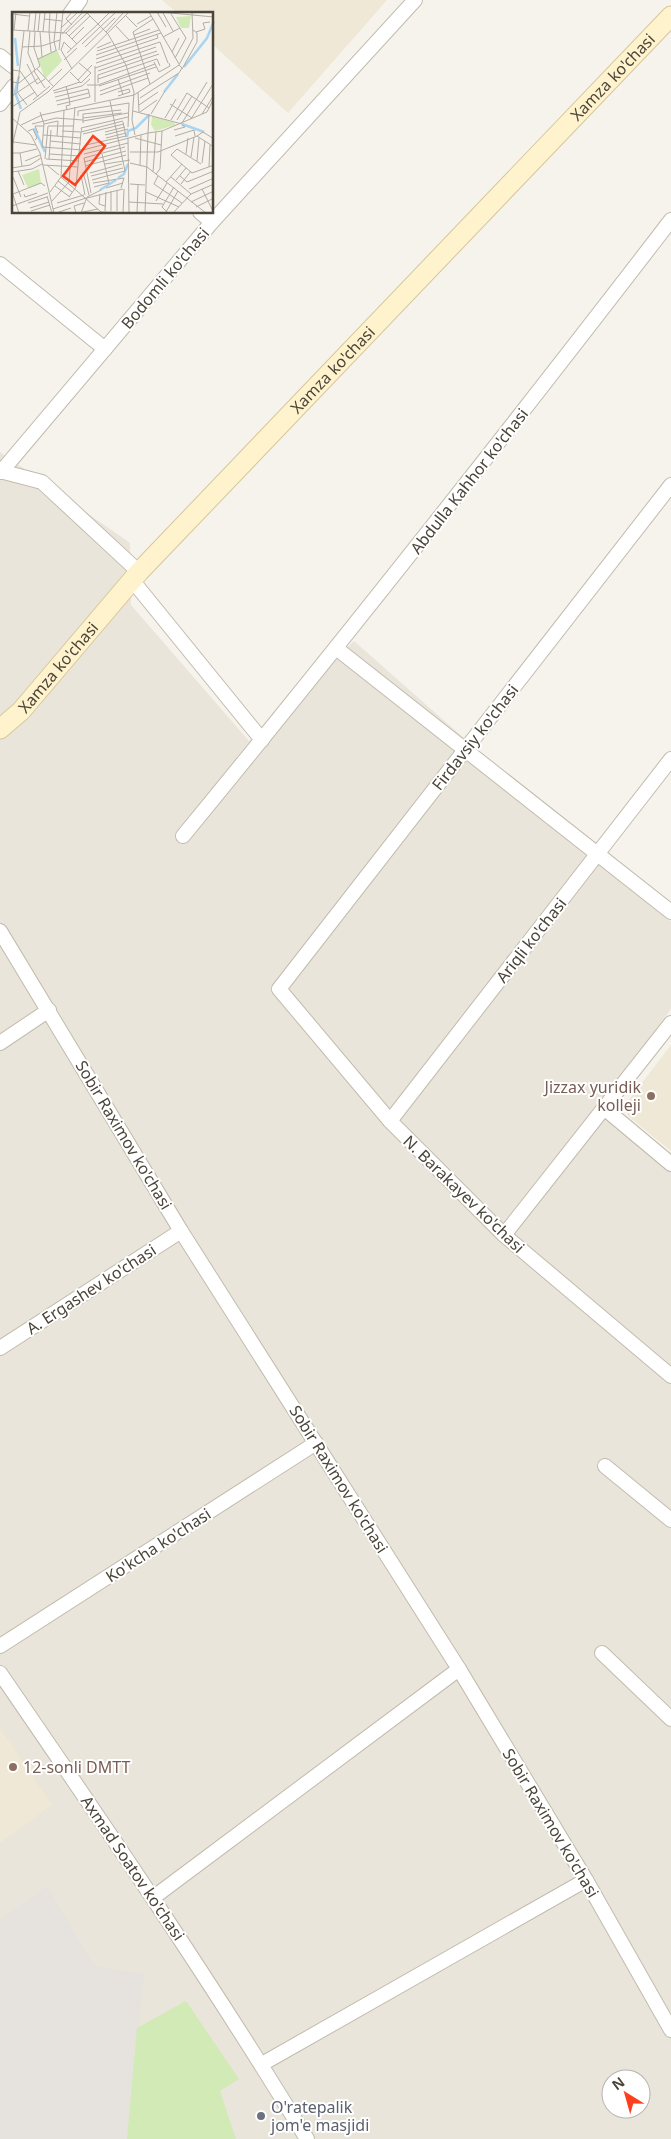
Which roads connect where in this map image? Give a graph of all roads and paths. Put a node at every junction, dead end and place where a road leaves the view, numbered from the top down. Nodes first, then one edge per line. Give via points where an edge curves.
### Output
1 (80, 0) edge
2 (415, 0) edge
3 (71, 12) edge
4 (671, 16) edge
5 (0, 56) edge
6 (12, 65) edge
7 (12, 89) edge
8 (0, 104) edge
9 (202, 214) edge
10 (671, 220) edge
11 (212, 222) junction
12 (0, 264) edge
13 (105, 349) junction
14 (1, 472) edge
15 (671, 485) edge
16 (136, 576) junction
17 (336, 648) junction
18 (0, 729) edge
19 (262, 740) junction
20 (464, 750) junction
21 (671, 759) edge
22 (182, 836) dead end
23 (597, 855) junction
24 (671, 912) edge
25 (0, 931) edge
26 (279, 989) joint
27 (49, 1010) junction
28 (671, 1023) edge
29 (0, 1043) edge
30 (604, 1108) junction
31 (390, 1121) junction
32 (671, 1164) edge
33 (181, 1230) junction
34 (504, 1235) junction
35 (0, 1348) edge
36 (671, 1376) edge
37 (316, 1443) junction
38 (605, 1466) dead end
39 (671, 1520) edge
40 (0, 1646) edge
41 (602, 1653) dead end
42 (459, 1669) junction
43 (0, 1673) edge
44 (671, 1719) edge
45 (586, 1880) junction
46 (154, 1897) junction
47 (671, 2030) edge
48 (262, 2064) junction
49 (307, 2139) edge

1 - 3 street
2 - 11 street, Bodomli ko'chasi
4 - 16 main road, Xamza ko'chasi
5 - 6 street
7 - 8 street
9 - 11 street
10 - 17 street, Abdulla Kahhor ko'chasi via 488,458
11 - 13 street, Bodomli ko'chasi
12 - 13 street
13 - 14 street, Bodomli ko'chasi
14 - 16 street via 42,482
15 - 20 street, Firdavsiy ko'chasi
16 - 18 main road, Xamza ko'chasi via 21,711
16 - 19 street
17 - 19 street, Abdulla Kahhor ko'chasi
17 - 20 street
19 - 22 street, Abdulla Kahhor ko'chasi
20 - 23 street
20 - 26 street, Firdavsiy ko'chasi
21 - 23 street, Ariqli ko'chasi
23 - 24 street
23 - 31 street, Ariqli ko'chasi
25 - 27 street, Sobir Raximov ko'chasi
26 - 31 street, N. Barakayev ko'chasi
27 - 29 street
27 - 33 street, Sobir Raximov ko'chasi
28 - 30 street
30 - 32 street
30 - 34 street
31 - 34 street, N. Barakayev ko'chasi
33 - 35 street, A. Ergashev ko'chasi
33 - 37 street, Sobir Raximov ko'chasi
34 - 36 street, N. Barakayev ko'chasi
37 - 40 street, Ko'kcha ko'chasi
37 - 42 street, Sobir Raximov ko'chasi
38 - 39 street
41 - 44 street
42 - 45 street, Sobir Raximov ko'chasi
42 - 46 street
43 - 46 street, Axmad Soatov ko'chasi
45 - 47 street, Sobir Raximov ko'chasi
45 - 48 street
46 - 48 street, Axmad Soatov ko'chasi
48 - 49 street, Axmad Soatov ko'chasi

